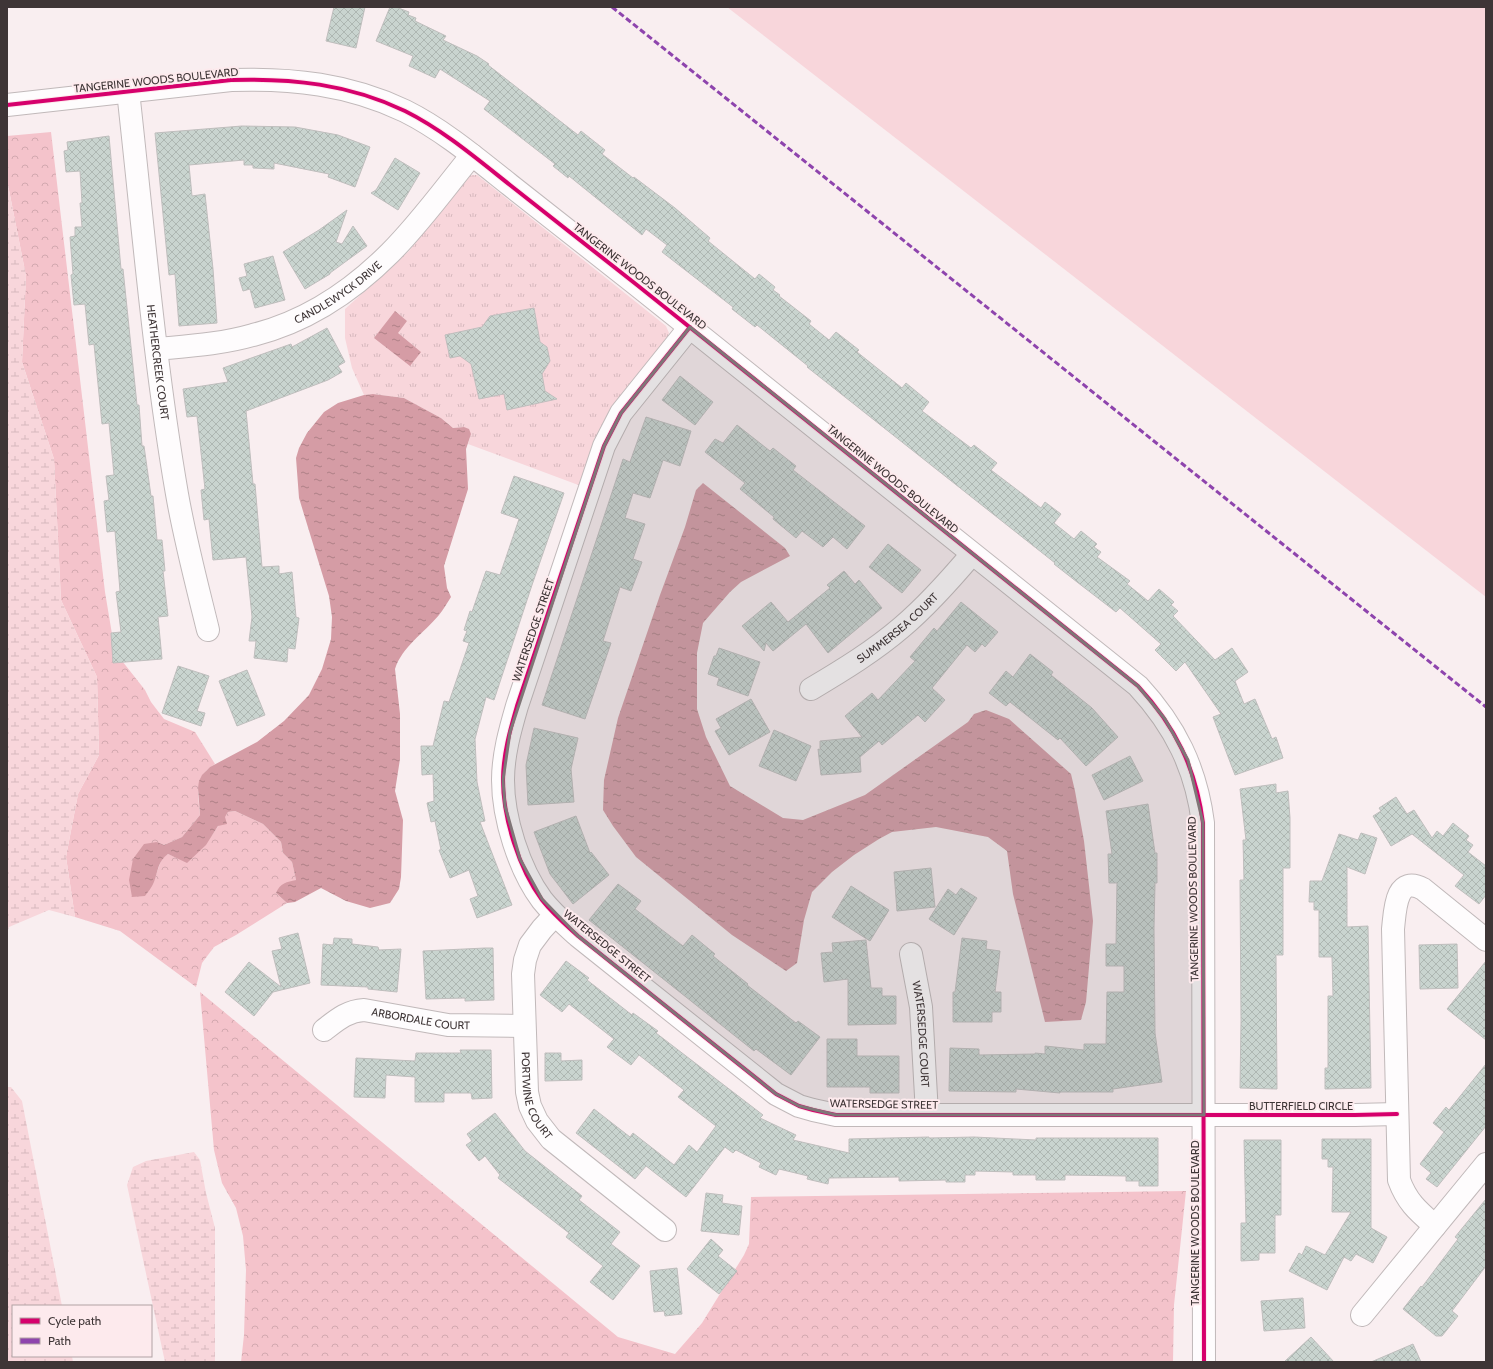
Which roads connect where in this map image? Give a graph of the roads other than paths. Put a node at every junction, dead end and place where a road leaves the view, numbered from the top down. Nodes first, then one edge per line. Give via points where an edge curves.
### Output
1 (128, 91) junction
2 (7, 104) edge
3 (472, 155) junction
4 (690, 327) junction
5 (157, 349) junction
6 (972, 554) junction
7 (208, 630) dead end
8 (811, 689) dead end
9 (555, 915) junction
10 (1486, 940) edge
11 (911, 954) dead end
12 (524, 1026) junction
13 (324, 1030) dead end
14 (926, 1114) junction
15 (1397, 1114) junction
16 (1204, 1115) junction
17 (1486, 1164) edge
18 (1435, 1226) junction
19 (665, 1230) dead end
20 (1362, 1315) dead end
21 (1204, 1362) edge

1 - 2 street, TANGERINE WOODS BOULEVARD
1 - 3 street, TANGERINE WOODS BOULEVARD via 231,80 309,82 366,96 404,111 433,127
1 - 5 street, HEATHERCREEK COURT
3 - 4 street, TANGERINE WOODS BOULEVARD
3 - 5 street, CANDLEWYCK DRIVE via 390,252 338,296 300,319 254,335 210,344
4 - 6 street, TANGERINE WOODS BOULEVARD
4 - 9 street, WATERSEDGE STREET via 621,413 604,446 510,732 503,780 510,828 530,881
5 - 7 street, HEATHERCREEK COURT via 162,399 178,495
6 - 8 street, SUMMERSEA COURT via 948,582 901,628 845,669
6 - 16 street, TANGERINE WOODS BOULEVARD via 1138,686 1165,719 1188,760 1198,791 1202,822
9 - 12 street, PORTWINE COURT via 530,945 525,960
9 - 14 street, WATERSEDGE STREET via 776,1094 799,1106 836,1115
10 - 15 street via 1423,889 1409,885 1402,890 1398,898 1393,929
11 - 14 street, WATERSEDGE COURT via 921,1007
12 - 13 street, ARBORDALE COURT via 448,1024 364,1010 345,1014
12 - 19 street, PORTWINE COURT via 527,1092 537,1121 551,1139
14 - 16 street, WATERSEDGE STREET
15 - 16 street, BUTTERFIELD CIRCLE
15 - 18 street via 1398,1169 1403,1193 1413,1207
16 - 21 street, TANGERINE WOODS BOULEVARD
17 - 18 street
18 - 20 street

